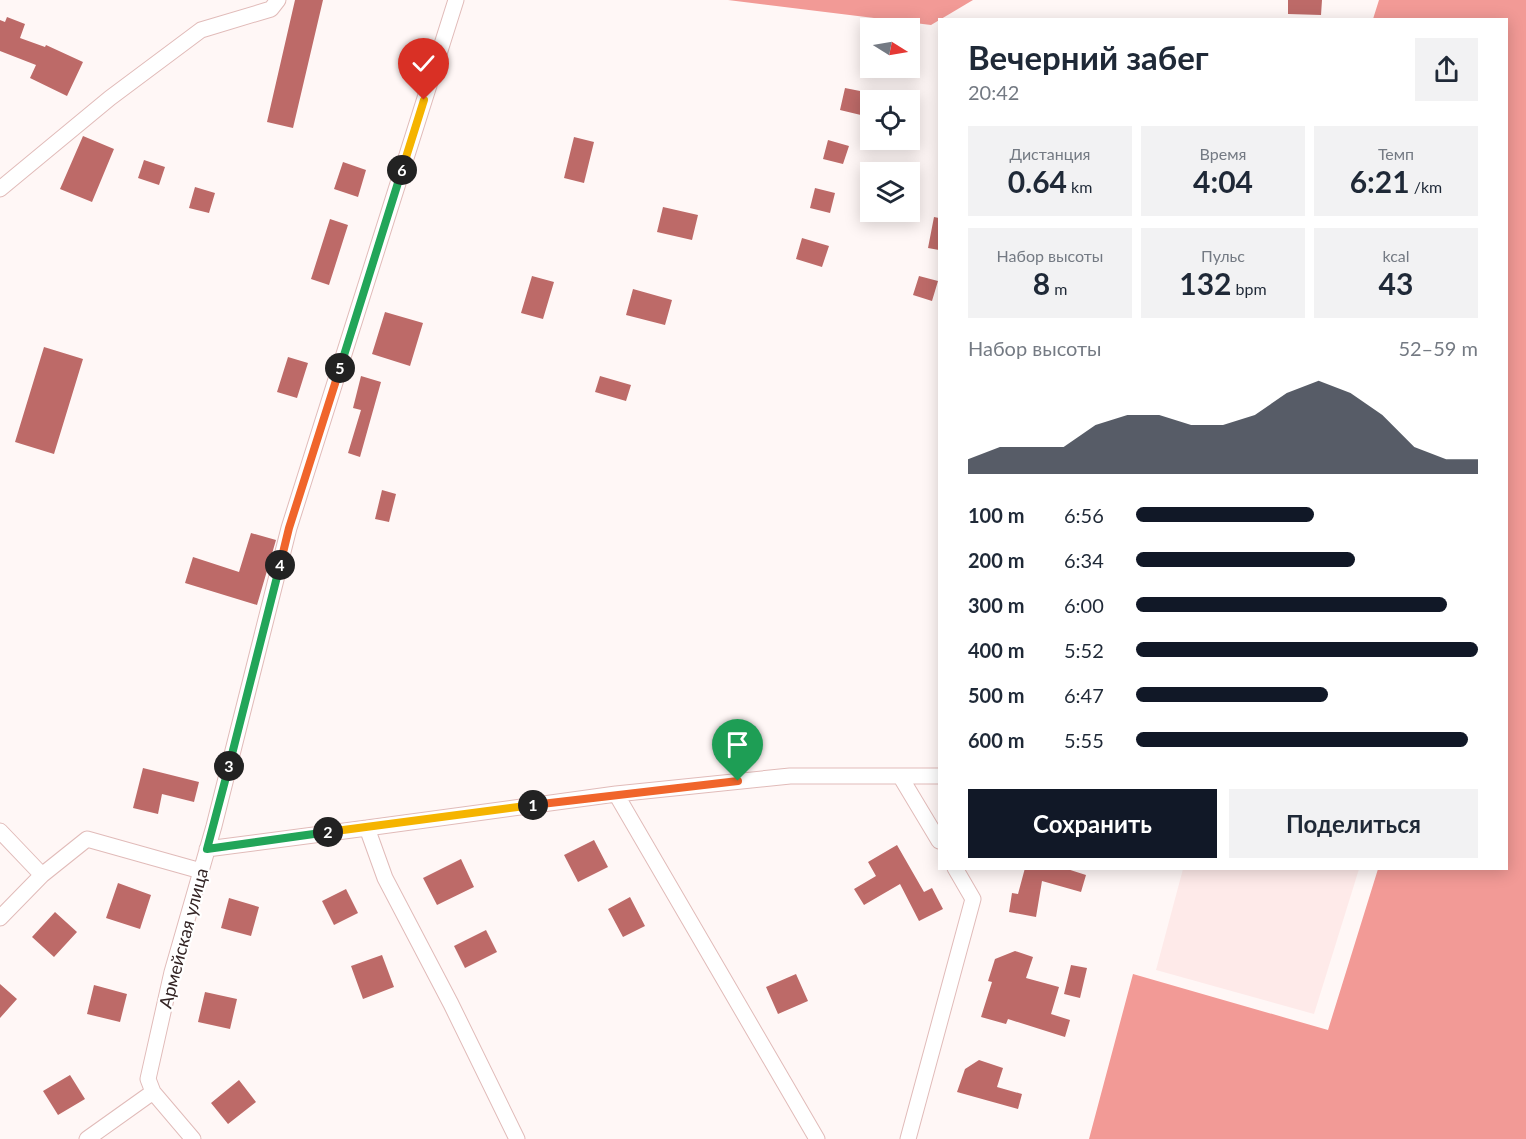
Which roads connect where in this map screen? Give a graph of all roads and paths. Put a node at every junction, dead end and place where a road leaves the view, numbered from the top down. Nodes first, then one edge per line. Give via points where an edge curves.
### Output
1 (278, 0) edge
2 (456, 0) edge
3 (0, 189) edge
4 (900, 776) junction
5 (938, 776) edge
6 (616, 794) junction
7 (367, 828) junction
8 (0, 831) edge
9 (938, 839) edge
10 (207, 849) junction
11 (956, 870) edge
12 (201, 871) junction
13 (42, 874) junction
14 (0, 918) edge
15 (153, 1092) junction
16 (87, 1139) edge
17 (193, 1139) edge
18 (518, 1139) edge
19 (817, 1139) edge
20 (908, 1139) edge

1 - 3 street via 272,9 201,30 110,98
2 - 10 street, Армейская улица via 289,528
4 - 5 street
4 - 6 street via 790,776
4 - 9 street
6 - 7 street
6 - 19 street
7 - 10 street
7 - 18 street via 385,878
8 - 13 street
10 - 12 street, Армейская улица
11 - 20 street via 973,899
12 - 13 street via 87,839
12 - 15 street, Армейская улица via 172,972 148,1079
13 - 14 street
15 - 16 street
15 - 17 street

